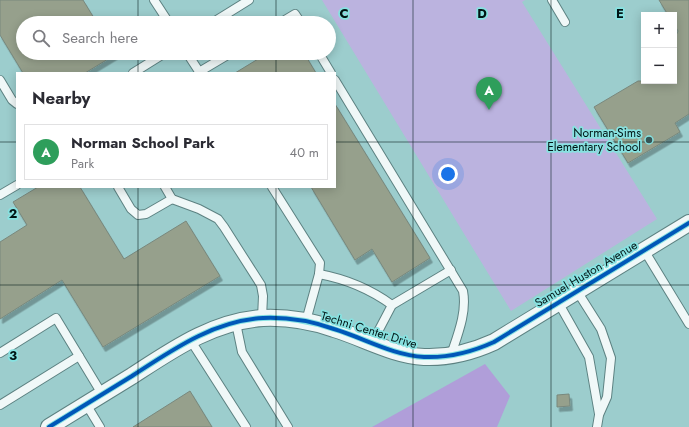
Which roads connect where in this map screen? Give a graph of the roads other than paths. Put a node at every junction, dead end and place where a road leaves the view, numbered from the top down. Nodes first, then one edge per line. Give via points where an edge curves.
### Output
1 (154, 0) edge
2 (248, 0) edge
3 (552, 0) edge
4 (164, 16) edge
5 (223, 16) edge
6 (565, 22) dead end
7 (154, 60) edge
8 (192, 60) edge
9 (220, 60) edge
10 (323, 60) edge
11 (135, 72) edge
12 (199, 72) edge
13 (202, 72) edge
14 (330, 72) edge
15 (0, 80) edge
16 (336, 82) edge
17 (16, 103) edge
18 (16, 186) edge
19 (119, 188) edge
20 (166, 188) edge
21 (273, 188) edge
22 (0, 195) edge
23 (172, 199) junction
24 (689, 223) edge
25 (644, 250) junction
26 (450, 270) junction
27 (319, 274) junction
28 (577, 290) junction
29 (558, 302) junction
30 (392, 305) junction
31 (262, 318) junction
32 (306, 321) junction
33 (236, 323) junction
34 (689, 324) edge
35 (191, 341) junction
36 (494, 342) joint
37 (372, 343) junction
38 (0, 353) edge
39 (451, 355) junction
40 (79, 356) junction
41 (102, 394) junction
42 (86, 404) junction
43 (0, 405) edge
44 (599, 415) junction
45 (49, 427) edge
46 (100, 427) edge
47 (246, 427) edge
48 (288, 427) edge
49 (597, 427) edge

1 - 4 lane
2 - 5 lane
3 - 6 lane
7 - 11 lane
8 - 12 lane
9 - 13 lane
10 - 14 lane
15 - 17 lane
16 - 26 lane
18 - 22 lane
19 - 23 lane via 131,209 138,215 146,214
20 - 23 lane
21 - 27 lane via 320,263
23 - 31 lane via 199,209 218,220 224,227 261,285
24 - 25 street, Samuel Huston Avenue
25 - 28 street, Samuel Huston Avenue
25 - 34 lane
26 - 30 lane
26 - 39 lane via 463,290 464,299 462,317
27 - 30 lane via 348,281 380,296
27 - 32 lane
28 - 29 street, Samuel Huston Avenue
28 - 44 lane via 601,329 611,358 607,397
29 - 36 street, Samuel Huston Avenue
29 - 44 lane via 589,357
30 - 37 lane
31 - 32 street, Techni Center Drive
31 - 33 street, Techni Center Drive
32 - 37 street, Techni Center Drive
33 - 35 street, Techni Center Drive via 209,331
33 - 48 lane via 242,352
35 - 41 street, Techni Center Drive
35 - 47 lane
36 - 39 street, Techni Center Drive
37 - 39 street, Techni Center Drive via 415,356
38 - 40 lane via 56,318
40 - 41 lane
40 - 43 lane
41 - 42 street, Techni Center Drive
42 - 45 street, Techni Center Drive
42 - 46 lane
44 - 49 lane

